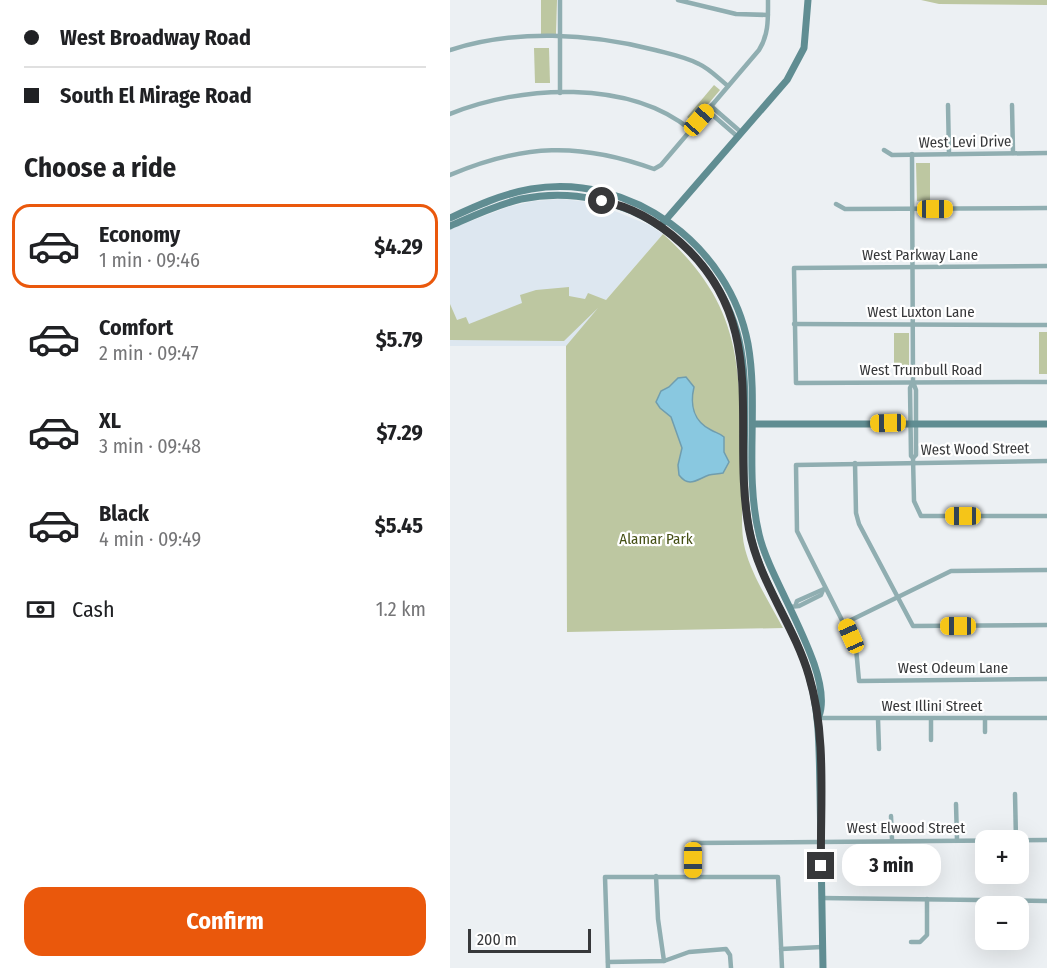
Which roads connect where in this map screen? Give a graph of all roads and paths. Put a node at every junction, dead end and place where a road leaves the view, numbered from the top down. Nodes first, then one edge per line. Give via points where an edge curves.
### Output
1 (560, 0) edge
2 (678, 0) edge
3 (768, 0) edge
4 (808, 0) edge
5 (768, 15) junction
6 (560, 37) junction
7 (450, 50) edge
8 (728, 87) junction
9 (560, 93) junction
10 (948, 105) dead end
11 (1012, 105) dead end
12 (709, 108) junction
13 (450, 114) edge
14 (691, 130) junction
15 (740, 135) junction
16 (884, 150) dead end
17 (1013, 153) junction
18 (1047, 153) edge
19 (912, 154) junction
20 (949, 154) junction
21 (450, 175) edge
22 (836, 204) dead end
23 (1047, 208) edge
24 (912, 209) junction
25 (450, 218) edge
26 (666, 219) junction
27 (450, 226) edge
28 (661, 226) junction
29 (1047, 266) edge
30 (913, 267) junction
31 (912, 323) junction
32 (794, 324) junction
33 (1047, 325) edge
34 (913, 382) junction
35 (1047, 382) edge
36 (913, 423) junction
37 (753, 424) junction
38 (1047, 424) edge
39 (913, 460) junction
40 (1047, 460) edge
41 (855, 464) junction
42 (1047, 516) edge
43 (1047, 570) edge
44 (825, 589) junction
45 (897, 597) junction
46 (792, 606) junction
47 (845, 623) junction
48 (1047, 625) edge
49 (1047, 680) edge
50 (818, 718) junction
51 (985, 718) junction
52 (1047, 718) edge
53 (878, 719) junction
54 (931, 719) junction
55 (985, 732) dead end
56 (931, 740) dead end
57 (879, 749) dead end
58 (1015, 794) dead end
59 (956, 804) dead end
60 (891, 816) dead end
61 (1016, 830) edge
62 (892, 840) junction
63 (957, 840) junction
64 (975, 840) edge
65 (1029, 840) edge
66 (1047, 840) edge
67 (820, 842) junction
68 (656, 876) junction
69 (693, 876) junction
70 (821, 898) junction
71 (927, 899) junction
72 (1047, 901) edge
73 (911, 942) dead end
74 (822, 947) junction
75 (782, 949) junction
76 (663, 960) junction
77 (608, 962) junction
78 (608, 968) edge
79 (731, 968) edge
80 (782, 968) edge
81 (823, 968) edge

1 - 6 street
2 - 5 street via 736,14
3 - 5 street
4 - 15 main road via 808,29 799,60
5 - 8 street via 766,40
6 - 7 street via 489,40
6 - 8 street via 620,41 685,58 708,69
6 - 9 street
8 - 12 street
9 - 13 street via 514,94
9 - 14 street via 591,93 654,108 669,113
10 - 20 street
11 - 17 street
12 - 14 street
12 - 15 street
14 - 21 street via 654,169 590,150 540,149 492,158
15 - 26 main road
16 - 19 street, West Levi Drive via 892,155
17 - 18 street, West Levi Drive
17 - 20 street, West Levi Drive
19 - 20 street, West Levi Drive
19 - 24 street
22 - 24 street via 845,209
23 - 24 street
24 - 30 street
25 - 26 main road via 506,195 553,188 598,191
26 - 28 main road
26 - 37 main road via 700,248 740,313 751,362
27 - 28 main road via 521,199 565,196 616,204
28 - 50 main road via 703,265 731,314 741,353 749,529 761,567 801,651
29 - 30 street, West Parkway Lane
30 - 31 street
30 - 32 street, West Parkway Lane via 794,268
31 - 32 street, West Luxton Lane
31 - 33 street, West Luxton Lane
31 - 34 street
32 - 34 street, West Trumbull Road via 796,382
34 - 35 street, West Trumbull Road
34 - 36 street
36 - 37 main road
36 - 38 main road
36 - 39 street
37 - 46 main road via 758,533 767,564
39 - 40 street, West Wood Street
39 - 41 street, West Wood Street
39 - 42 street via 914,501 921,516
41 - 44 street, West Wood Street via 796,465 798,531
41 - 45 street via 856,513
43 - 45 street via 951,571
44 - 46 street via 821,595
44 - 47 street
45 - 47 street
45 - 48 street via 913,626
46 - 50 main road via 816,669 821,700
47 - 49 street, West Odeum Lane via 856,648 859,681
50 - 53 street, West Illini Street
50 - 67 main road
51 - 52 street, West Illini Street
51 - 54 street, West Illini Street
51 - 55 street
53 - 54 street, West Illini Street
53 - 57 street
54 - 56 street
58 - 61 street
59 - 63 street
60 - 62 street
62 - 63 street, West Elwood Street
62 - 67 street, West Elwood Street
63 - 64 street, West Elwood Street
65 - 66 street, West Elwood Street
67 - 69 street, West Elwood Street via 693,843
67 - 70 main road
68 - 69 street
68 - 76 street
68 - 77 street via 605,877
69 - 75 street via 778,877
70 - 71 street
70 - 74 main road
71 - 72 street
71 - 73 street via 926,938
74 - 75 street
74 - 81 main road
75 - 80 street
76 - 77 street
76 - 79 street via 701,950 729,951
77 - 78 street

